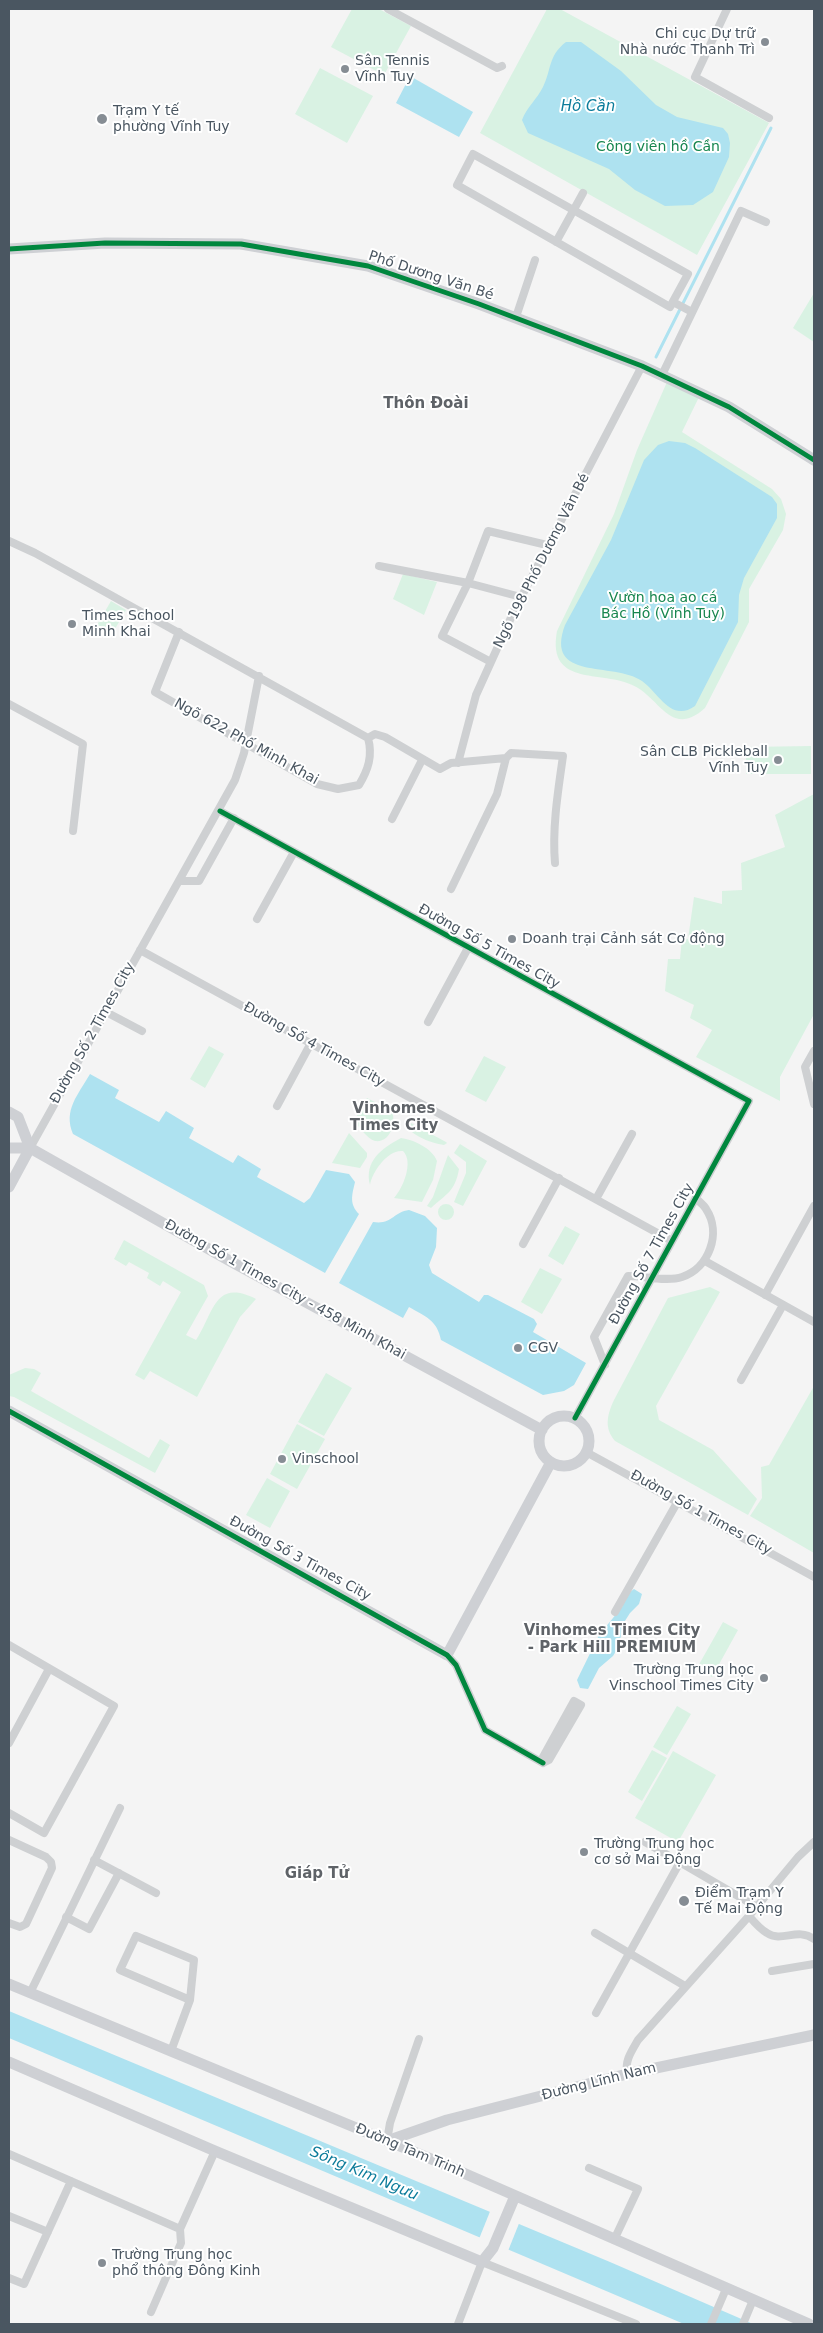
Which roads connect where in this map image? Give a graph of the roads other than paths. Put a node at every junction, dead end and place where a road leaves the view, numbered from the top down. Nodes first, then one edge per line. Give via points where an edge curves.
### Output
1 (388, 9) edge
2 (727, 9) edge
3 (502, 66) dead end
4 (769, 118) dead end
5 (583, 193) dead end
6 (574, 210) junction
7 (766, 222) dead end
8 (556, 242) junction
9 (9, 249) edge
10 (535, 260) dead end
11 (676, 304) junction
12 (690, 311) junction
13 (516, 317) junction
14 (642, 366) junction
15 (662, 375) junction
16 (814, 460) edge
17 (9, 541) edge
18 (547, 545) junction
19 (379, 566) dead end
20 (468, 583) junction
21 (522, 597) junction
22 (179, 632) junction
23 (491, 662) junction
24 (259, 676) junction
25 (9, 704) edge
26 (368, 738) junction
27 (246, 742) junction
28 (506, 758) junction
29 (422, 760) junction
30 (458, 763) junction
31 (220, 811) junction
32 (234, 818) junction
33 (392, 819) dead end
34 (73, 831) dead end
35 (294, 852) junction
36 (555, 864) dead end
37 (179, 881) junction
38 (451, 889) dead end
39 (258, 919) dead end
40 (468, 948) junction
41 (140, 950) junction
42 (106, 1012) junction
43 (428, 1022) dead end
44 (142, 1031) dead end
45 (312, 1043) junction
46 (814, 1051) edge
47 (749, 1101) joint
48 (814, 1104) edge
49 (277, 1106) dead end
50 (9, 1112) edge
51 (632, 1134) dead end
52 (9, 1148) edge
53 (30, 1148) junction
54 (558, 1178) junction
55 (9, 1187) edge
56 (696, 1198) junction
57 (596, 1199) junction
58 (814, 1206) edge
59 (672, 1240) junction
60 (523, 1244) dead end
61 (705, 1261) junction
62 (653, 1277) junction
63 (765, 1295) junction
64 (783, 1305) junction
65 (814, 1322) edge
66 (605, 1365) junction
67 (741, 1380) dead end
68 (9, 1411) edge
69 (575, 1418) junction
70 (542, 1430) junction
71 (586, 1452) junction
72 (552, 1462) junction
73 (678, 1501) junction
74 (814, 1576) edge
75 (615, 1612) dead end
76 (9, 1645) edge
77 (446, 1655) junction
78 (49, 1669) junction
79 (9, 1743) edge
80 (543, 1763) junction
81 (120, 1808) dead end
82 (9, 1813) edge
83 (9, 1840) edge
84 (645, 1842) dead end
85 (814, 1842) edge
86 (94, 1860) junction
87 (680, 1862) junction
88 (119, 1873) junction
89 (156, 1894) dead end
90 (757, 1906) junction
91 (749, 1916) junction
92 (66, 1918) junction
93 (9, 1924) edge
94 (595, 1934) dead end
95 (814, 1939) edge
96 (629, 1954) junction
97 (814, 1964) edge
98 (772, 1971) dead end
99 (9, 1984) edge
100 (685, 1986) junction
101 (30, 1993) junction
102 (190, 2000) junction
103 (596, 2012) dead end
104 (814, 2035) edge
105 (419, 2039) dead end
106 (171, 2052) junction
107 (9, 2062) edge
108 (627, 2074) junction
109 (387, 2141) junction
110 (214, 2151) junction
111 (9, 2154) edge
112 (589, 2168) dead end
113 (71, 2181) junction
114 (515, 2196) junction
115 (9, 2216) edge
116 (180, 2229) junction
117 (48, 2232) junction
118 (614, 2240) junction
119 (482, 2262) junction
120 (9, 2278) edge
121 (724, 2294) junction
122 (753, 2300) junction
123 (151, 2312) dead end
124 (458, 2324) edge
125 (636, 2324) edge
126 (711, 2324) edge
127 (742, 2324) edge
128 (809, 2324) edge

1 - 3 street via 496,68
2 - 4 street via 695,77
5 - 6 street
6 - 8 street
6 - 8 street via 473,154 457,185
6 - 11 street via 688,274
7 - 12 street via 740,211
8 - 11 street via 670,307
9 - 13 street, Phố Dương Văn Bé via 104,243 241,244 368,266
10 - 13 street
11 - 12 street
12 - 15 street
13 - 14 street, Phố Dương Văn Bé
14 - 15 street, Phố Dương Văn Bé
14 - 18 street, Ngõ 198 Phố Dương Văn Bé
15 - 16 street, Phố Dương Văn Bé via 729,407
17 - 22 street
18 - 20 street via 488,531
18 - 21 street, Ngõ 198 Phố Dương Văn Bé
19 - 20 street
20 - 21 street
20 - 23 street via 442,636
21 - 23 street, Ngõ 198 Phố Dương Văn Bé
22 - 24 street
22 - 27 street, Ngõ 622 Phố Minh Khai via 156,692
23 - 30 street, Ngõ 198 Phố Dương Văn Bé via 476,696
24 - 26 street
24 - 27 street, Đường Số 2 Times City
25 - 34 street via 83,744
26 - 27 street, Ngõ 622 Phố Minh Khai via 371,749 367,771 359,785 338,789 317,784
26 - 29 street via 375,734 384,737
27 - 31 street, Đường Số 2 Times City via 240,768
28 - 30 street
28 - 36 street via 511,753 563,756
28 - 38 street via 497,794
29 - 30 street via 440,769 450,763
29 - 33 street
31 - 32 street, Đường Số 5 Times City
31 - 37 street, Đường Số 2 Times City
32 - 35 street, Đường Số 5 Times City
32 - 37 street via 198,881
35 - 39 street
35 - 40 street, Đường Số 5 Times City
37 - 41 street, Đường Số 2 Times City
40 - 43 street
40 - 47 street, Đường Số 5 Times City
41 - 42 street, Đường Số 2 Times City
41 - 45 street, Đường Số 4 Times City
42 - 44 street
42 - 53 street, Đường Số 2 Times City
45 - 49 street
45 - 54 street, Đường Số 4 Times City
46 - 48 street via 805,1067
47 - 56 street, Đường Số 7 Times City
50 - 53 street via 18,1117
51 - 57 street
52 - 53 street, Đường Số 1 Times City - 458 Minh Khai
53 - 55 street, Đường Số 2 Times City
53 - 70 street, Đường Số 1 Times City - 458 Minh Khai
54 - 57 street, Đường Số 4 Times City
54 - 60 street
56 - 59 street, Đường Số 7 Times City
56 - 61 street via 713,1225 713,1242
57 - 59 street, Đường Số 4 Times City
58 - 63 street
59 - 62 street, Đường Số 7 Times City
61 - 62 street via 683,1277
61 - 63 street
62 - 66 street, Đường Số 7 Times City
62 - 66 street via 628,1276 594,1337
63 - 64 street
64 - 65 street
64 - 67 street
66 - 69 street, Đường Số 7 Times City
68 - 77 street, Đường Số 3 Times City
69 - 70 street via 560,1416
69 - 71 street via 588,1433
70 - 72 street via 540,1448
71 - 72 street via 571,1464
71 - 73 street, Đường Số 1 Times City
72 - 77 street
73 - 74 street, Đường Số 1 Times City
73 - 75 street
76 - 78 street
77 - 80 street, Đường Số 3 Times City via 456,1666 485,1730
78 - 79 street
78 - 82 street via 114,1706 44,1833
80 - 80 street via 549,1760 581,1705 574,1701 543,1757
81 - 86 street
83 - 93 street via 46,1857 52,1868 26,1924 20,1928
84 - 87 street
85 - 90 street
86 - 88 street
86 - 92 street
87 - 90 street
87 - 96 street
88 - 89 street
88 - 92 street via 89,1929
90 - 91 street
91 - 95 street via 767,1934 798,1933
91 - 100 street
92 - 101 street
94 - 96 street
96 - 100 street
96 - 103 street
97 - 98 street
99 - 101 street, Đường Tam Trinh
100 - 108 street via 638,2040 628,2056
101 - 106 street, Đường Tam Trinh
102 - 102 street via 194,1960 136,1936 120,1970
102 - 106 street
104 - 108 street, Đường Lĩnh Nam
105 - 109 street via 390,2123
106 - 109 street, Đường Tam Trinh
107 - 110 street
108 - 109 street, Đường Lĩnh Nam via 447,2120
109 - 114 street, Đường Tam Trinh
110 - 116 street
110 - 119 street
111 - 113 street
112 - 118 street via 638,2189
113 - 116 street
113 - 117 street
114 - 118 street, Đường Tam Trinh
114 - 119 street via 493,2248
115 - 117 street
116 - 123 street via 181,2243
117 - 120 street via 24,2284
118 - 121 street, Đường Tam Trinh
119 - 124 street
119 - 125 street
121 - 122 street, Đường Tam Trinh
121 - 126 street
122 - 127 street
122 - 128 street, Đường Tam Trinh

